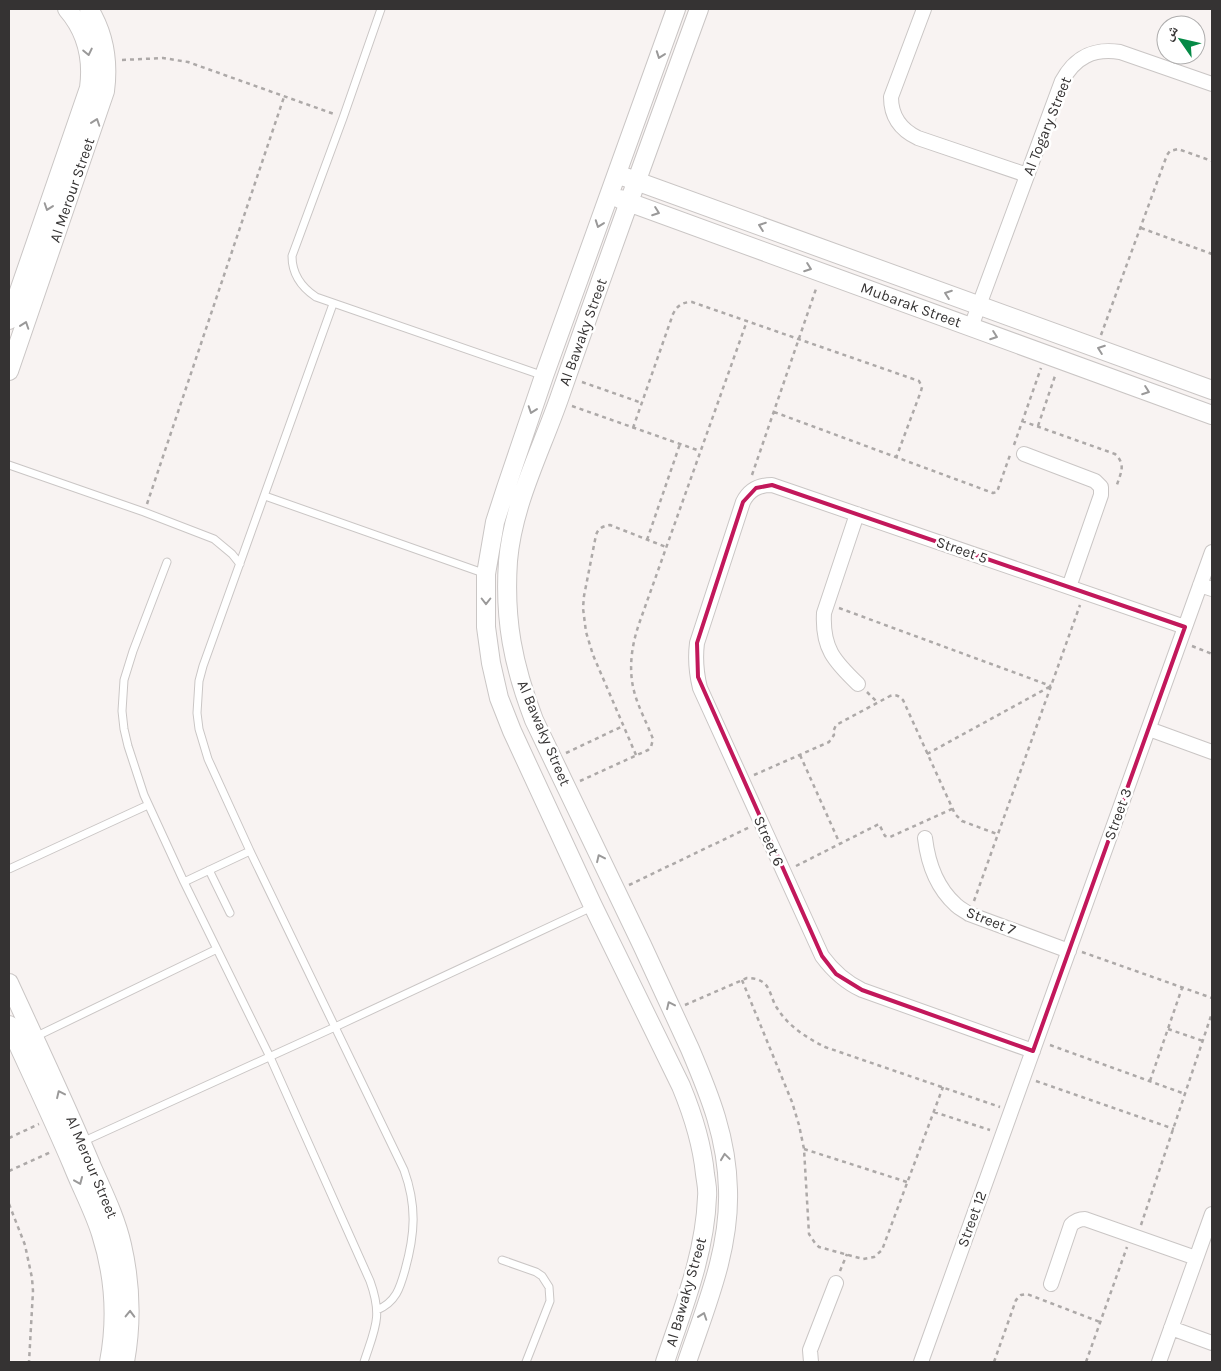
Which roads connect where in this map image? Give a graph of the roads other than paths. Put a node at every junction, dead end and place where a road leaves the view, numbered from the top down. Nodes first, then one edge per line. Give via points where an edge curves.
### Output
1 (67, 9) edge
2 (89, 9) edge
3 (381, 9) edge
4 (676, 9) edge
5 (699, 9) edge
6 (924, 9) edge
7 (1212, 84) edge
8 (617, 174) junction
9 (1027, 175) junction
10 (637, 181) junction
11 (610, 196) junction
12 (629, 202) junction
13 (333, 304) junction
14 (979, 305) junction
15 (9, 320) edge
16 (971, 327) junction
17 (9, 371) edge
18 (544, 376) junction
19 (1212, 390) edge
20 (1212, 415) edge
21 (1024, 454) dead end
22 (9, 464) edge
23 (265, 496) junction
24 (743, 502) joint
25 (857, 514) junction
26 (1212, 552) edge
27 (167, 562) dead end
28 (240, 564) junction
29 (486, 574) junction
30 (1069, 587) junction
31 (1206, 587) edge
32 (1185, 627) junction
33 (858, 684) dead end
34 (1149, 729) junction
35 (1212, 752) edge
36 (148, 805) junction
37 (925, 838) dead end
38 (250, 851) junction
39 (9, 869) edge
40 (209, 870) junction
41 (184, 882) junction
42 (594, 906) junction
43 (230, 913) dead end
44 (217, 949) junction
45 (1069, 949) junction
46 (9, 983) edge
47 (9, 1025) edge
48 (335, 1027) junction
49 (34, 1037) junction
50 (1035, 1046) junction
51 (270, 1056) junction
52 (1024, 1077) joint
53 (82, 1143) junction
54 (65, 1148) junction
55 (1212, 1214) edge
56 (1196, 1258) junction
57 (502, 1260) dead end
58 (836, 1283) road end
59 (1051, 1284) dead end
60 (378, 1310) junction
61 (1171, 1328) junction
62 (1212, 1343) edge
63 (108, 1362) edge
64 (125, 1362) edge
65 (364, 1362) edge
66 (526, 1362) edge
67 (665, 1362) edge
68 (687, 1362) edge
69 (811, 1362) edge
70 (921, 1362) edge
71 (1159, 1362) edge

1 -> 15 street, Al Merour Street via 80,26 89,50 89,88
17 -> 2 street, Al Merour Street via 105,91 105,46
3 - 13 lane via 292,256 294,271 302,285 316,297
4 -> 8 street, Al Bawaky Street
5 - 10 street, Al Bawaky Street
6 - 9 street via 891,97 896,119 905,131 918,138
7 - 9 street, Al Togary Street via 1120,52 1101,51 1086,56 1074,64 1062,81
8 - 10 street, Mubarak Street
8 - 11 street, Al Bawaky Street
9 - 14 street, Al Togary Street
10 - 12 street, Al Bawaky Street
14 -> 10 street, Mubarak Street
11 - 12 street, Mubarak Street
11 -> 18 street, Al Bawaky Street
12 -> 16 street, Mubarak Street
68 -> 12 street, Al Bawaky Street via 721,1260 725,1237 728,1191 725,1152 718,1122 673,1010 534,720 514,658 507,592 508,559 522,495
13 - 18 lane
13 - 23 lane
14 - 16 street, Al Togary Street
19 -> 14 street, Mubarak Street
16 -> 20 street, Mubarak Street
18 -> 29 street, Al Bawaky Street via 495,522
21 - 30 street via 1095,481 1101,487
22 - 28 lane via 214,539
23 - 28 lane
23 - 29 lane
24 - 25 street, Street 5 via 756,488 772,485
24 - 50 street, Street 6 via 697,643 696,666 700,688 822,956 844,980 862,990
25 - 30 street, Street 5
25 - 33 street via 824,613 824,622 829,648 839,665
26 - 31 street, Street 3
27 - 36 lane via 128,665 122,696 128,746
28 - 38 lane via 203,666 197,713 208,759
29 -> 42 street, Al Bawaky Street via 486,628 500,698 512,731
30 - 32 street, Street 5
31 - 32 street, Street 3
32 - 34 street, Street 3
34 - 35 street
34 - 45 street, Street 3
36 - 39 lane
36 - 41 lane
37 - 45 street, Street 7 via 927,854 938,882 956,906 969,914
38 - 40 lane
38 - 48 lane
40 - 41 lane
40 - 43 lane
41 - 44 lane
42 - 48 lane
42 - 67 street, Al Bawaky Street via 681,1086 700,1140 708,1195 700,1252
44 - 49 lane
44 - 51 lane
45 - 50 street, Street 3
46 - 49 street, Al Merour Street
47 - 54 street, Al Merour Street
48 - 51 lane
48 - 60 lane via 404,1170 412,1196 413,1237 400,1286 394,1298
53 -> 49 street, Al Merour Street
50 - 52 street, Street 3
51 - 53 lane
51 - 60 lane via 370,1281
52 - 70 street, Street 12
53 - 54 street
64 -> 53 street, Al Merour Street via 130,1318 126,1264 117,1226
54 -> 63 street, Al Merour Street via 101,1232 109,1267 113,1334
55 - 56 street
56 - 59 street via 1085,1220 1076,1221 1071,1225
56 - 61 street
57 - 66 lane via 536,1272 549,1288 550,1301
58 - 69 street via 810,1350
60 - 65 lane
61 - 62 street
61 - 71 street

